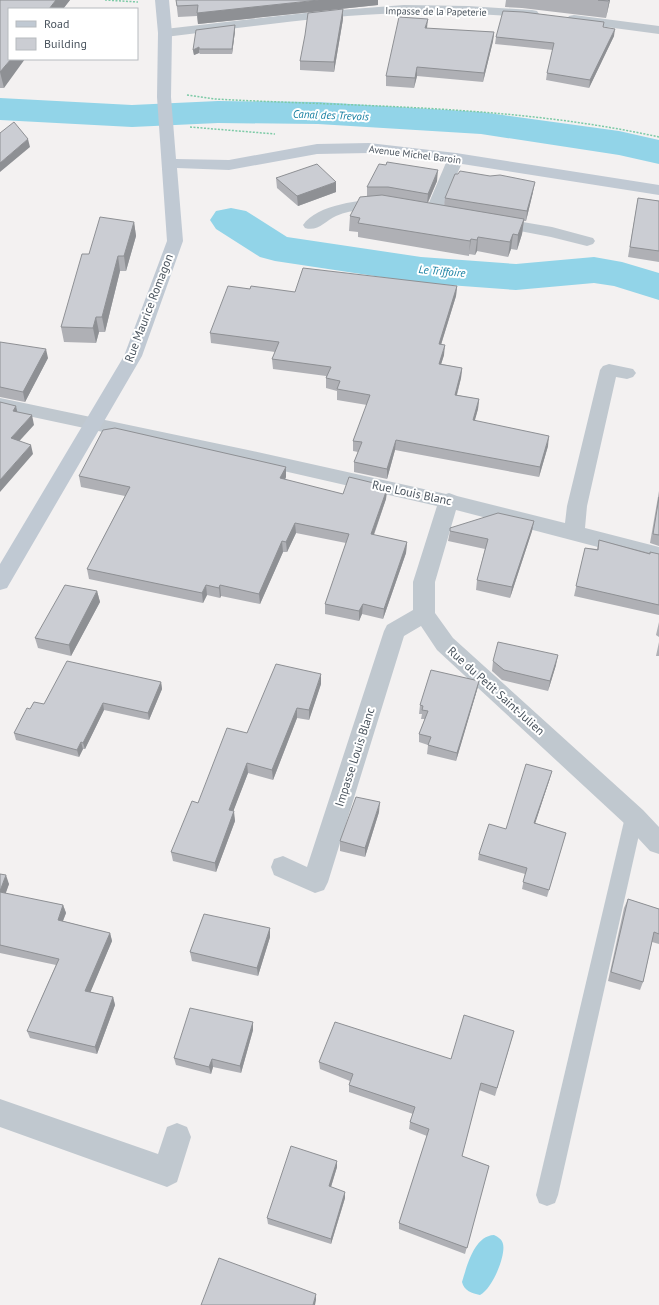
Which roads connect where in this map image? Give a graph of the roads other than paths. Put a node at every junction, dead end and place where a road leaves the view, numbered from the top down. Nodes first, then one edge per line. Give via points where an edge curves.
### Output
1 (162, 0) edge
2 (544, 16) edge
3 (560, 17) edge
4 (659, 30) edge
5 (165, 32) junction
6 (456, 158) junction
7 (169, 164) junction
8 (659, 190) edge
9 (396, 205) edge
10 (433, 212) edge
11 (478, 219) edge
12 (311, 225) dead end
13 (587, 241) dead end
14 (627, 373) dead end
15 (0, 404) edge
16 (93, 423) junction
17 (449, 500) junction
18 (574, 531) junction
19 (659, 554) edge
20 (0, 582) edge
21 (424, 614) junction
22 (634, 817) junction
23 (659, 844) edge
24 (283, 867) dead end
25 (0, 1113) edge
26 (177, 1137) dead end
27 (547, 1194) dead end

1 - 5 street, Rue Maurice Romagon
2 - 5 street, Impasse de la Papeterie via 405,9
3 - 4 street
5 - 7 street, Rue Maurice Romagon via 164,94
6 - 7 street, Avenue Michel Baroin via 368,148 317,149 229,165
6 - 8 street, Avenue Michel Baroin
6 - 10 street
7 - 16 street, Rue Maurice Romagon via 175,241 133,356
9 - 12 street via 356,205 330,213
11 - 13 street
14 - 18 street via 609,370 577,506
15 - 16 street, Rue Louis Blanc
16 - 17 street, Rue Louis Blanc
16 - 20 street, Rue Maurice Romagon
17 - 18 street, Rue Louis Blanc
17 - 21 street via 424,582
18 - 19 street, Rue Louis Blanc
21 - 22 street, Rue du Petit Saint-Julien via 445,644
21 - 24 street, Impasse Louis Blanc via 395,631 315,882
22 - 23 street, Rue du Petit Saint-Julien
22 - 27 lane
25 - 26 street via 167,1172

